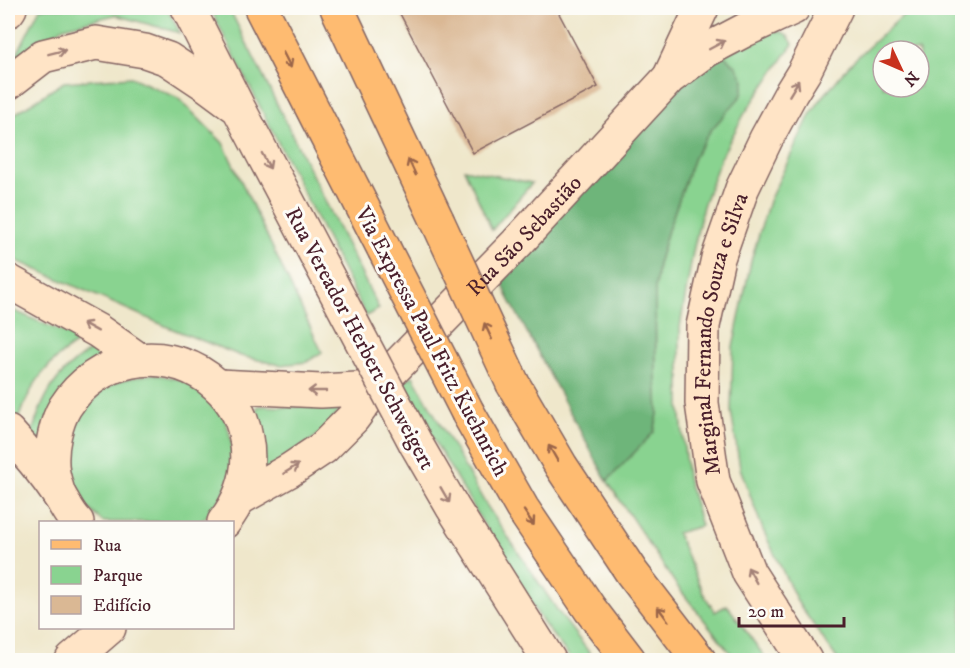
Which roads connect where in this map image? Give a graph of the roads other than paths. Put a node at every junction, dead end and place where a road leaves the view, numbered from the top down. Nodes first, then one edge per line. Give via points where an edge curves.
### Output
1 (188, 8) edge
2 (261, 8) edge
3 (337, 8) edge
4 (702, 8) edge
5 (793, 8) edge
6 (836, 8) edge
7 (669, 78) junction
8 (8, 83) edge
9 (239, 109) junction
10 (8, 281) edge
11 (138, 359) junction
12 (219, 386) junction
13 (375, 388) junction
14 (8, 432) edge
15 (59, 495) junction
16 (232, 510) edge
17 (76, 521) edge
18 (107, 629) edge
19 (72, 660) edge
20 (549, 660) edge
21 (629, 660) edge
22 (699, 660) edge
23 (805, 660) edge

1 - 9 street, Rua Vereador Herbert Schweigert
2 -> 21 main road, Via Expressa Paul Fritz Kuehnrich, bridge via 468,413 522,508
22 -> 3 main road, bridge via 632,573 561,466 513,384
4 - 7 street, Rua São Sebastião
7 -> 5 street, Rua São Sebastião via 707,50
23 -> 6 street, Marginal Fernando Souza e Silva via 749,573 713,481 702,403 703,326 718,258 742,189
7 - 13 street, Rua São Sebastião via 517,243
8 -> 9 street via 43,56 96,43 168,59
9 -> 20 street, Rua Vereador Herbert Schweigert, bridge via 416,444
11 -> 10 street via 98,331
11 - 12 street via 167,360 196,369
11 - 15 street via 109,367 84,384 65,408 54,435 52,465
13 -> 12 street via 321,392
12 - 16 street via 241,420 249,451 247,475
16 -> 13 street, Rua São Sebastião via 323,448 353,418
14 - 15 street
15 - 17 street
18 - 19 street

